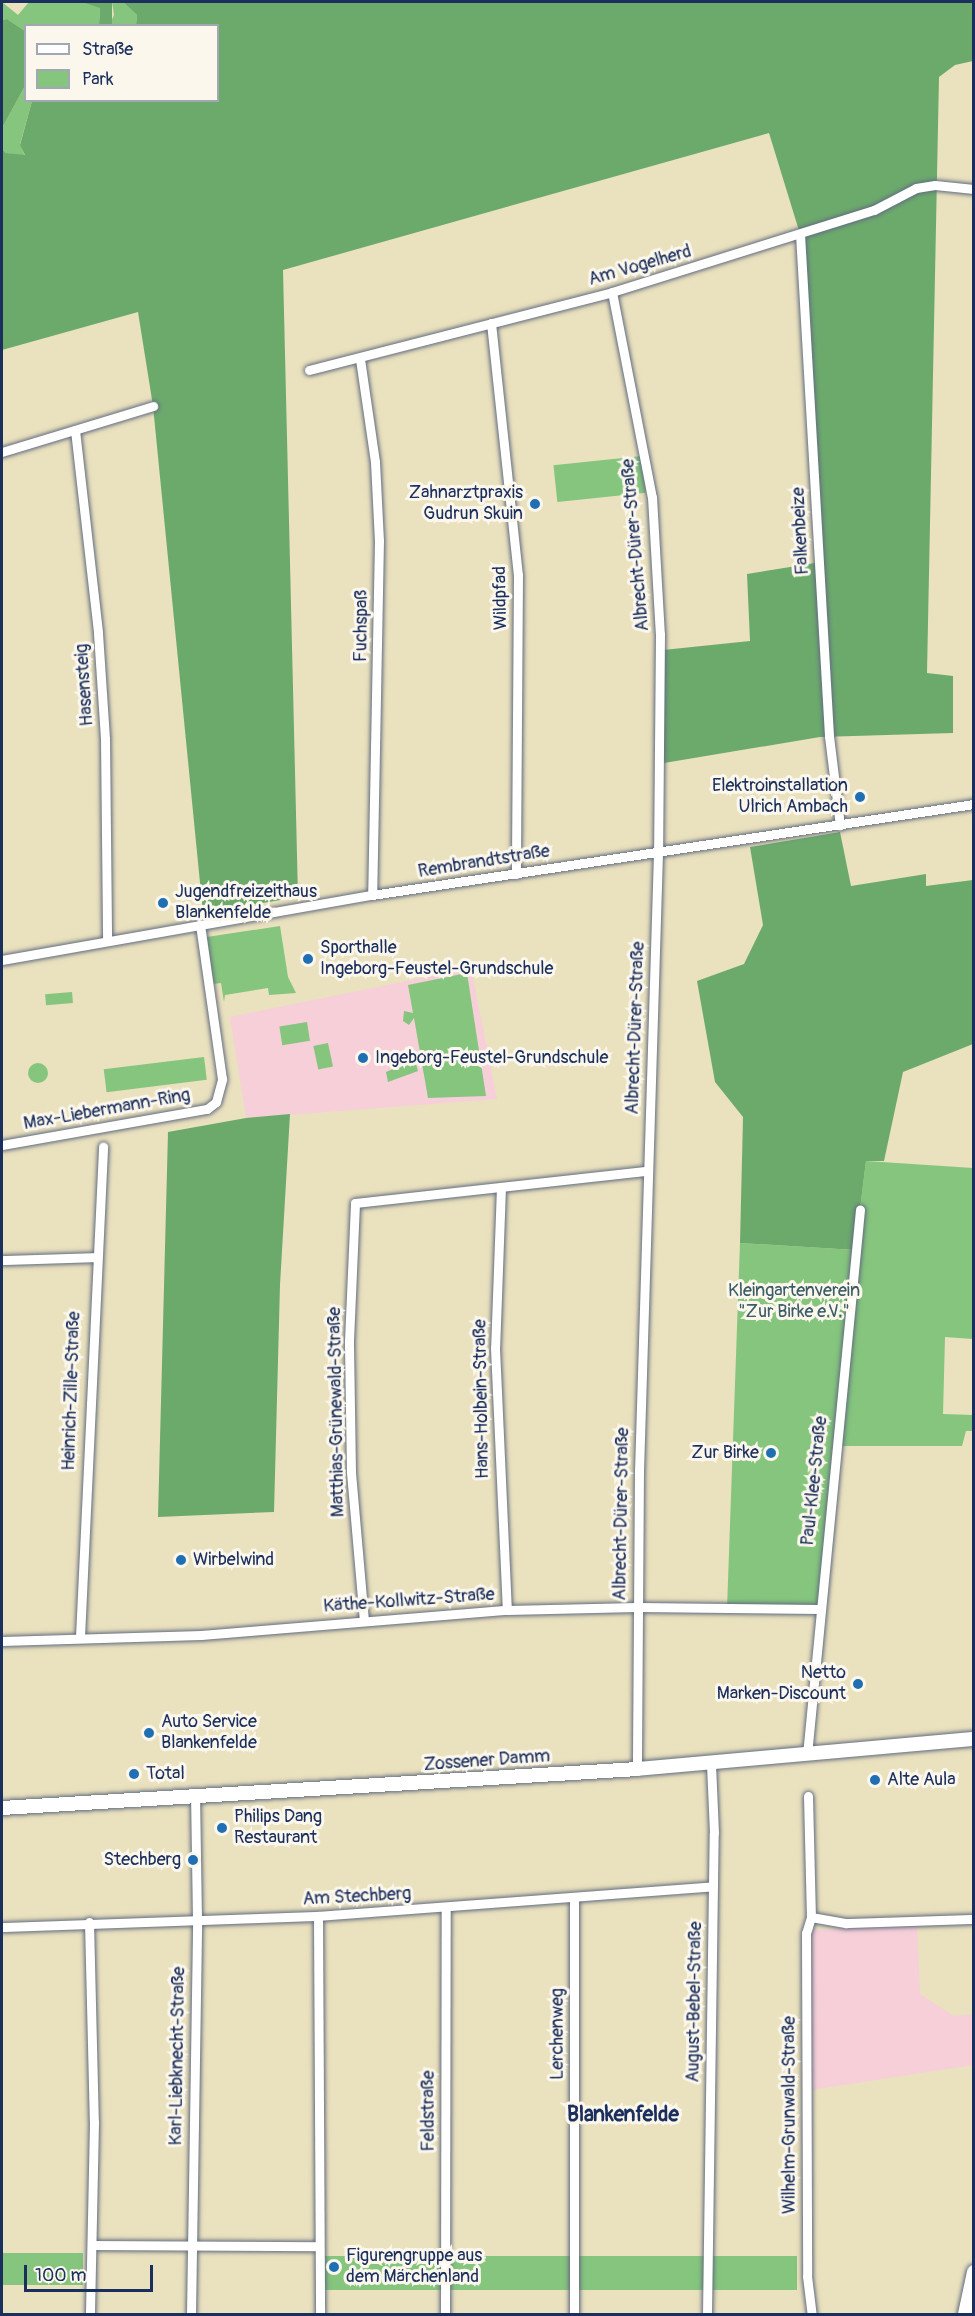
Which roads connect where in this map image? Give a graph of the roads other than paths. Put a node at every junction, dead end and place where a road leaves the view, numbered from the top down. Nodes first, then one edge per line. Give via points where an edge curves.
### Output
1 (974, 189) edge
2 (800, 234) junction
3 (612, 292) junction
4 (491, 323) junction
5 (360, 359) junction
6 (309, 370) dead end
7 (153, 406) dead end
8 (75, 430) junction
9 (2, 452) edge
10 (974, 804) edge
11 (840, 825) junction
12 (658, 853) junction
13 (516, 874) junction
14 (372, 895) junction
15 (200, 925) junction
16 (107, 939) junction
17 (2, 960) edge
18 (2, 1145) edge
19 (103, 1147) dead end
20 (647, 1171) junction
21 (501, 1187) junction
22 (860, 1210) dead end
23 (95, 1257) junction
24 (2, 1260) edge
25 (637, 1607) junction
26 (507, 1610) junction
27 (819, 1610) junction
28 (364, 1621) junction
29 (80, 1637) junction
30 (2, 1641) edge
31 (974, 1739) edge
32 (807, 1755) junction
33 (711, 1763) junction
34 (637, 1769) junction
35 (808, 1796) dead end
36 (195, 1797) junction
37 (2, 1808) edge
38 (714, 1886) junction
39 (574, 1898) junction
40 (446, 1908) junction
41 (318, 1916) junction
42 (812, 1917) junction
43 (974, 1919) edge
44 (197, 1920) junction
45 (89, 1922) junction
46 (2, 1927) edge
47 (93, 2245) junction
48 (192, 2246) junction
49 (319, 2246) junction
50 (974, 2272) edge
51 (90, 2314) edge
52 (191, 2314) edge
53 (320, 2314) edge
54 (445, 2314) edge
55 (574, 2314) edge
56 (707, 2314) edge
57 (812, 2314) edge
58 (965, 2314) edge

1 - 2 street, Am Vogelherd via 935,184 916,188 874,210
2 - 3 street, Am Vogelherd
2 - 11 street, Falkenbeize via 829,736
3 - 4 street, Am Vogelherd
3 - 12 street, Albrecht-Dürer-Straße via 646,458 655,539 660,634
4 - 5 street, Am Vogelherd
4 - 13 street, Wildpfad via 518,575
5 - 6 street, Am Vogelherd
5 - 14 street, Fuchspaß via 375,462 379,540
7 - 8 street
8 - 9 street
8 - 16 street, Hasensteig via 98,633 105,739
10 - 11 street, Rembrandtstraße
11 - 12 street, Rembrandtstraße
12 - 13 street, Rembrandtstraße
12 - 20 street, Albrecht-Dürer-Straße
13 - 14 street, Rembrandtstraße
14 - 15 street, Rembrandtstraße
15 - 16 street, Rembrandtstraße
15 - 18 street, Max-Liebermann-Ring via 222,1079 216,1102 207,1109
16 - 17 street, Rembrandtstraße
19 - 23 street, Heinrich-Zille-Straße
20 - 21 street
20 - 25 street, Albrecht-Dürer-Straße
21 - 26 street, Hans-Holbein-Straße via 495,1348
21 - 28 street, Matthias-Grünewald-Straße via 355,1203 351,1472
22 - 27 street, Paul-Klee-Straße
23 - 24 street
23 - 29 street, Heinrich-Zille-Straße
25 - 26 street, Käthe-Kollwitz-Straße
25 - 27 street, Käthe-Kollwitz-Straße
25 - 34 street, Albrecht-Dürer-Straße
26 - 28 street, Käthe-Kollwitz-Straße
27 - 32 street, Paul-Klee-Straße
28 - 29 street, Käthe-Kollwitz-Straße via 201,1635
29 - 30 street, Käthe-Kollwitz-Straße
31 - 32 main road, Zossener Damm
32 - 33 main road, Zossener Damm
33 - 34 main road, Zossener Damm
33 - 38 street, August-Bebel-Straße
34 - 36 main road, Zossener Damm
35 - 42 street, Wilhelm-Grunwald-Straße
36 - 37 main road, Zossener Damm
36 - 44 street, Karl-Liebknecht-Straße
38 - 39 street, Am Stechberg
38 - 56 street, August-Bebel-Straße
39 - 40 street, Am Stechberg
39 - 55 street, Lerchenweg
40 - 41 street, Am Stechberg
40 - 54 street, Feldstraße
41 - 44 street, Am Stechberg
41 - 49 street
42 - 43 street via 846,1923
42 - 57 street, Wilhelm-Grunwald-Straße via 806,1933 807,2276
44 - 45 street, Am Stechberg
44 - 48 street, Karl-Liebknecht-Straße
45 - 46 street, Am Stechberg
45 - 47 street
47 - 48 street
47 - 51 street
48 - 49 street
48 - 52 street, Karl-Liebknecht-Straße
49 - 53 street
50 - 58 main road

